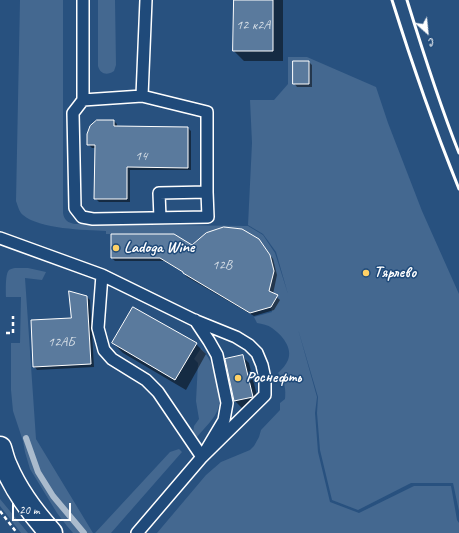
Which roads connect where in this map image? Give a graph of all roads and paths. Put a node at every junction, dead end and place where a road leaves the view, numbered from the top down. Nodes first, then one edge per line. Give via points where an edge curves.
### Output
1 (83, 0) edge
2 (146, 0) edge
3 (142, 96) junction
4 (83, 100) junction
5 (207, 192) junction
6 (160, 218) junction
7 (0, 238) edge
8 (102, 275) junction
9 (13, 316) dead end
10 (194, 320) junction
11 (6, 333) dead end
12 (0, 448) edge
13 (202, 457) junction
14 (0, 511) edge
15 (17, 533) edge
16 (51, 533) edge
17 (137, 533) edge

1 - 4 lane
2 - 3 lane
3 - 4 lane
3 - 5 lane via 207,112
4 - 6 lane via 73,113 75,208 82,217 93,219
5 - 6 lane via 159,193
5 - 6 lane via 208,218
7 - 8 lane
8 - 10 lane
8 - 13 lane via 98,328 104,350 112,359 146,380 158,392
9 - 11 path via 13,333
10 - 13 lane via 217,356 227,403 224,420
10 - 13 lane via 249,345 257,353 265,379 265,395
12 - 16 main road via 6,466 27,503
13 - 17 lane
14 - 15 path

